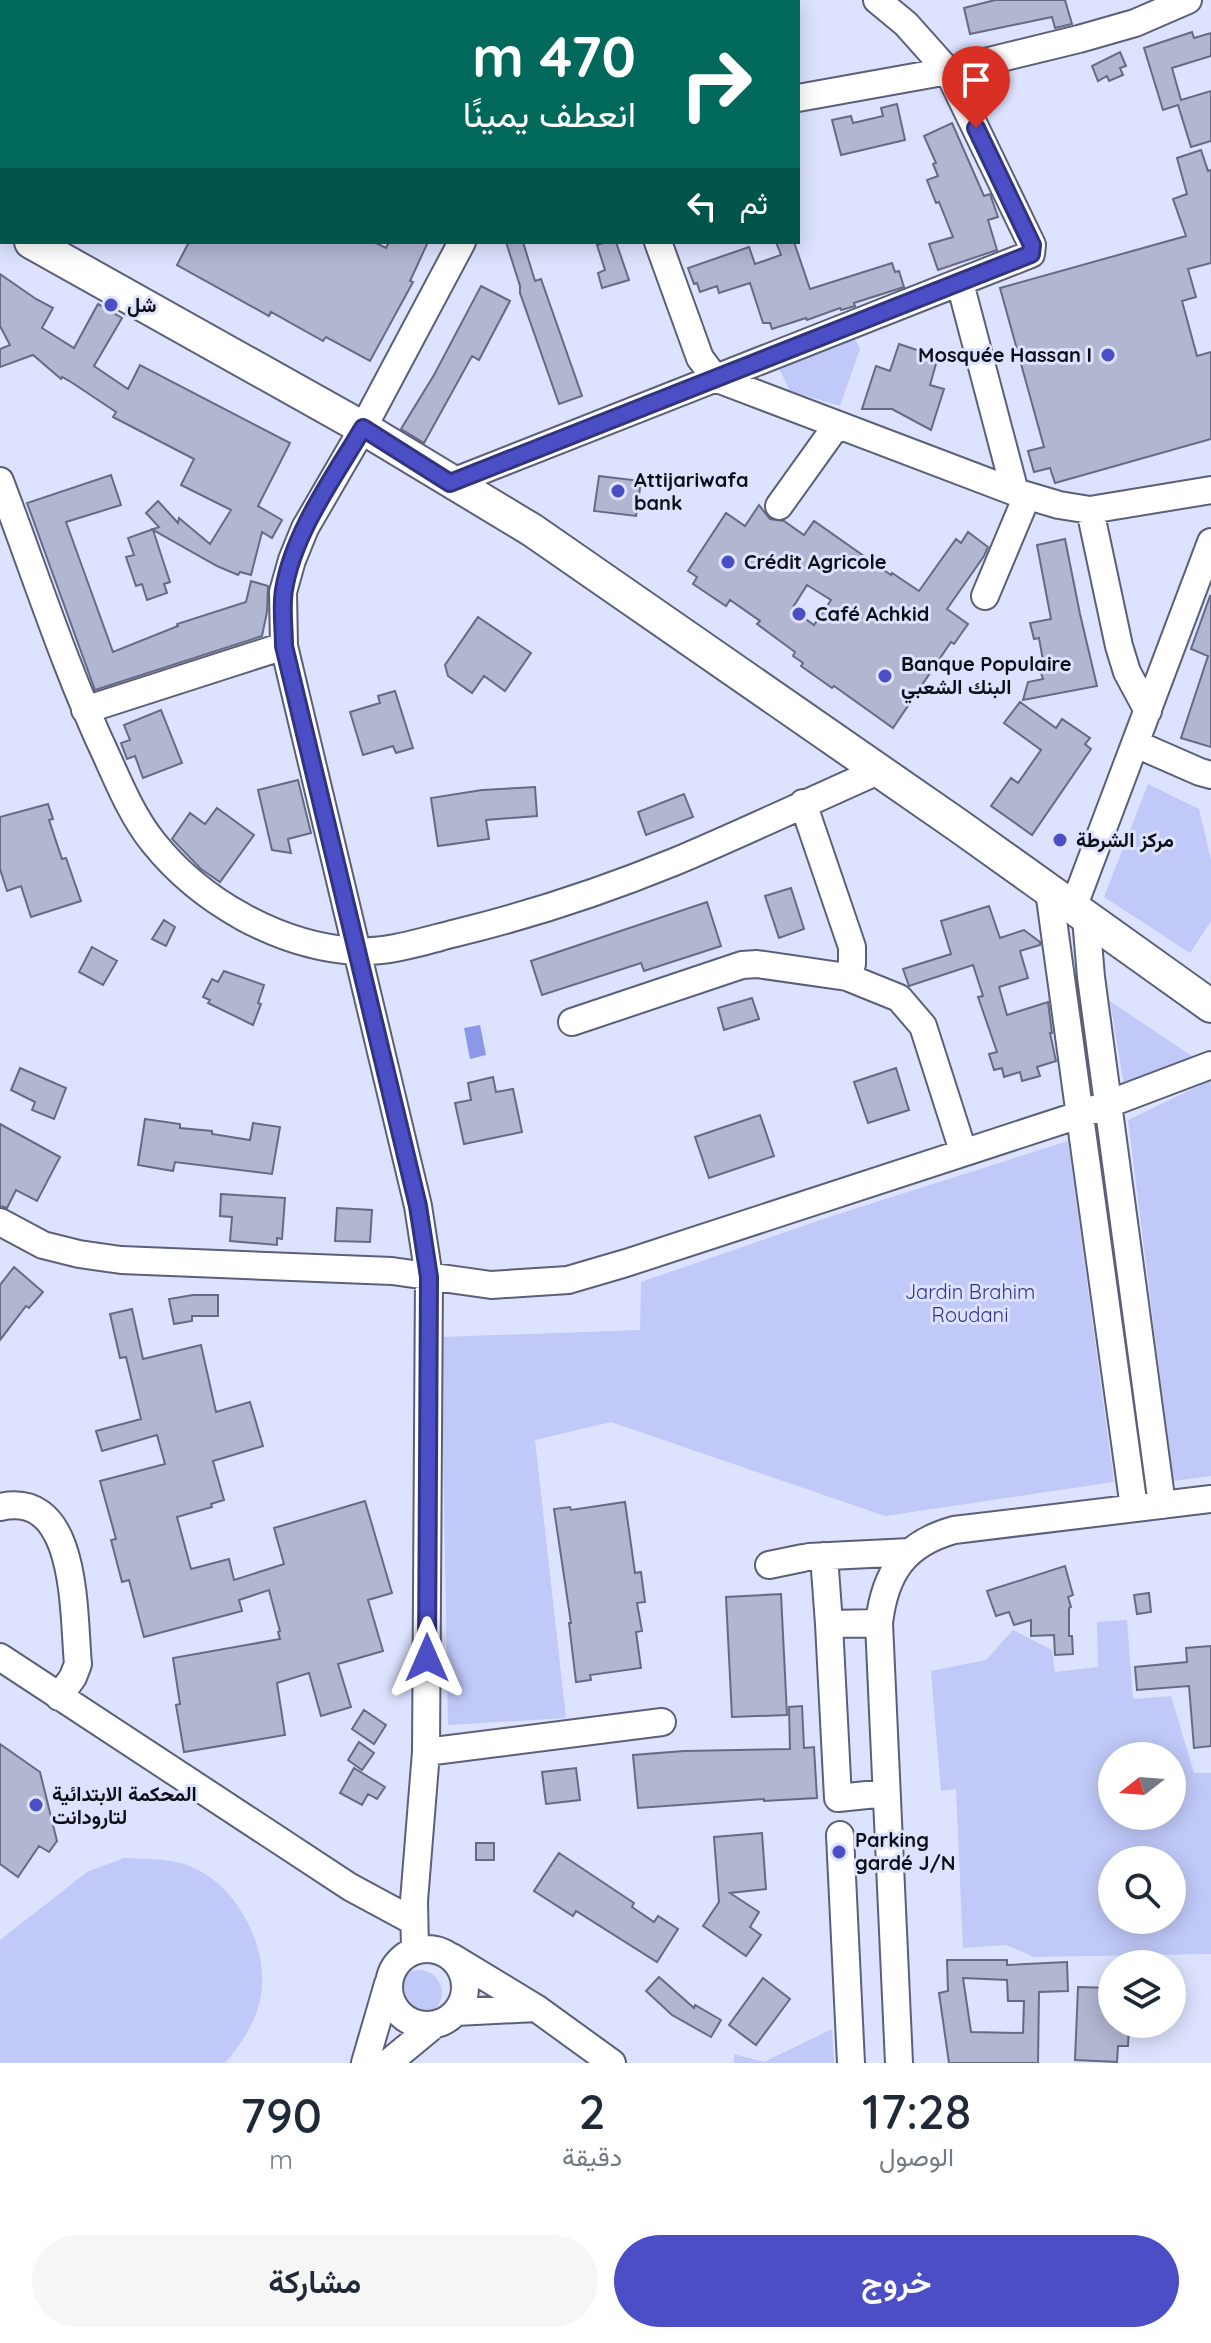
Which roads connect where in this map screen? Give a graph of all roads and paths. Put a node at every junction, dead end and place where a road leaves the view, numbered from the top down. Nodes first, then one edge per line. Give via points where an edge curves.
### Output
1 (877, 0) edge
2 (1188, 0) edge
3 (948, 71) junction
4 (800, 98) edge
5 (35, 244) edge
6 (461, 244) edge
7 (659, 244) edge
8 (960, 283) junction
9 (715, 378) junction
10 (837, 425) junction
11 (363, 428) junction
12 (0, 481) edge
13 (450, 483) junction
14 (1211, 490) edge
15 (1021, 494) junction
16 (779, 506) dead end
17 (1090, 510) junction
18 (1211, 542) edge
19 (985, 596) dead end
20 (284, 646) junction
21 (85, 710) junction
22 (1148, 711) junction
23 (1136, 744) junction
24 (878, 771) junction
25 (1211, 775) edge
26 (803, 803) junction
27 (1069, 906) junction
28 (357, 951) junction
29 (847, 977) junction
30 (1211, 1006) edge
31 (572, 1022) dead end
32 (1211, 1065) edge
33 (1109, 1104) junction
34 (1079, 1115) junction
35 (963, 1151) junction
36 (0, 1222) edge
37 (429, 1277) junction
38 (1135, 1301) junction
39 (1105, 1305) junction
40 (1211, 1499) edge
41 (1162, 1505) junction
42 (0, 1507) edge
43 (1134, 1508) junction
44 (910, 1552) junction
45 (812, 1557) junction
46 (769, 1565) dead end
47 (879, 1623) junction
48 (829, 1624) junction
49 (0, 1657) edge
50 (59, 1697) junction
51 (662, 1722) dead end
52 (426, 1752) junction
53 (886, 1793) junction
54 (840, 1835) dead end
55 (413, 1921) junction
56 (415, 1950) junction
57 (449, 1955) junction
58 (389, 1980) junction
59 (536, 2008) junction
60 (445, 2018) junction
61 (365, 2063) edge
62 (388, 2063) edge
63 (612, 2063) edge
64 (851, 2063) edge
65 (899, 2063) edge

1 - 3 street
2 - 3 street via 1135,23
3 - 4 street
3 - 8 street via 1032,245 1031,254
5 - 11 main road
6 - 11 street
7 - 9 street via 700,358
8 - 9 street
8 - 15 street
9 - 10 street
9 - 13 street
10 - 15 street
10 - 16 street
11 - 13 main road
11 - 20 street via 292,560 283,592
12 - 21 street
13 - 24 main road via 532,530
14 - 17 street
15 - 17 street
15 - 19 street
17 - 22 street via 1119,646
18 - 22 street
20 - 21 street
20 - 28 street
21 - 28 street via 128,803 185,878 275,932 322,947
22 - 23 street
23 - 25 street
23 - 27 street
24 - 26 street
24 - 27 main road
26 - 28 street via 578,898 471,929
26 - 29 street via 852,947
27 - 30 main road
27 - 33 street via 1091,977
27 - 34 street
28 - 37 street via 418,1206
29 - 31 street via 742,965
29 - 35 street via 899,998 923,1026
32 - 33 street
33 - 34 street
33 - 38 street
34 - 35 street
34 - 39 street
35 - 37 street via 568,1280 491,1285
36 - 37 street via 43,1245 121,1260
37 - 52 street
38 - 39 street
38 - 41 street
39 - 43 street
40 - 41 street
41 - 43 street
42 - 50 street via 25,1505 49,1519 63,1547 78,1664
43 - 44 street via 954,1530
44 - 45 street
44 - 47 street via 887,1584
45 - 46 street
45 - 48 street
47 - 48 street
47 - 53 street
48 - 53 street via 838,1798
49 - 50 street
50 - 55 street via 350,1887
51 - 52 street
52 - 55 street
53 - 65 street
54 - 64 street
55 - 56 street
56 - 57 street via 429,1948
56 - 58 street via 394,1967
57 - 59 street
57 - 60 street via 460,1967 464,1998
58 - 60 street via 389,1995 406,2019 419,2024
58 - 61 street
59 - 60 street
59 - 63 street
60 - 62 street

